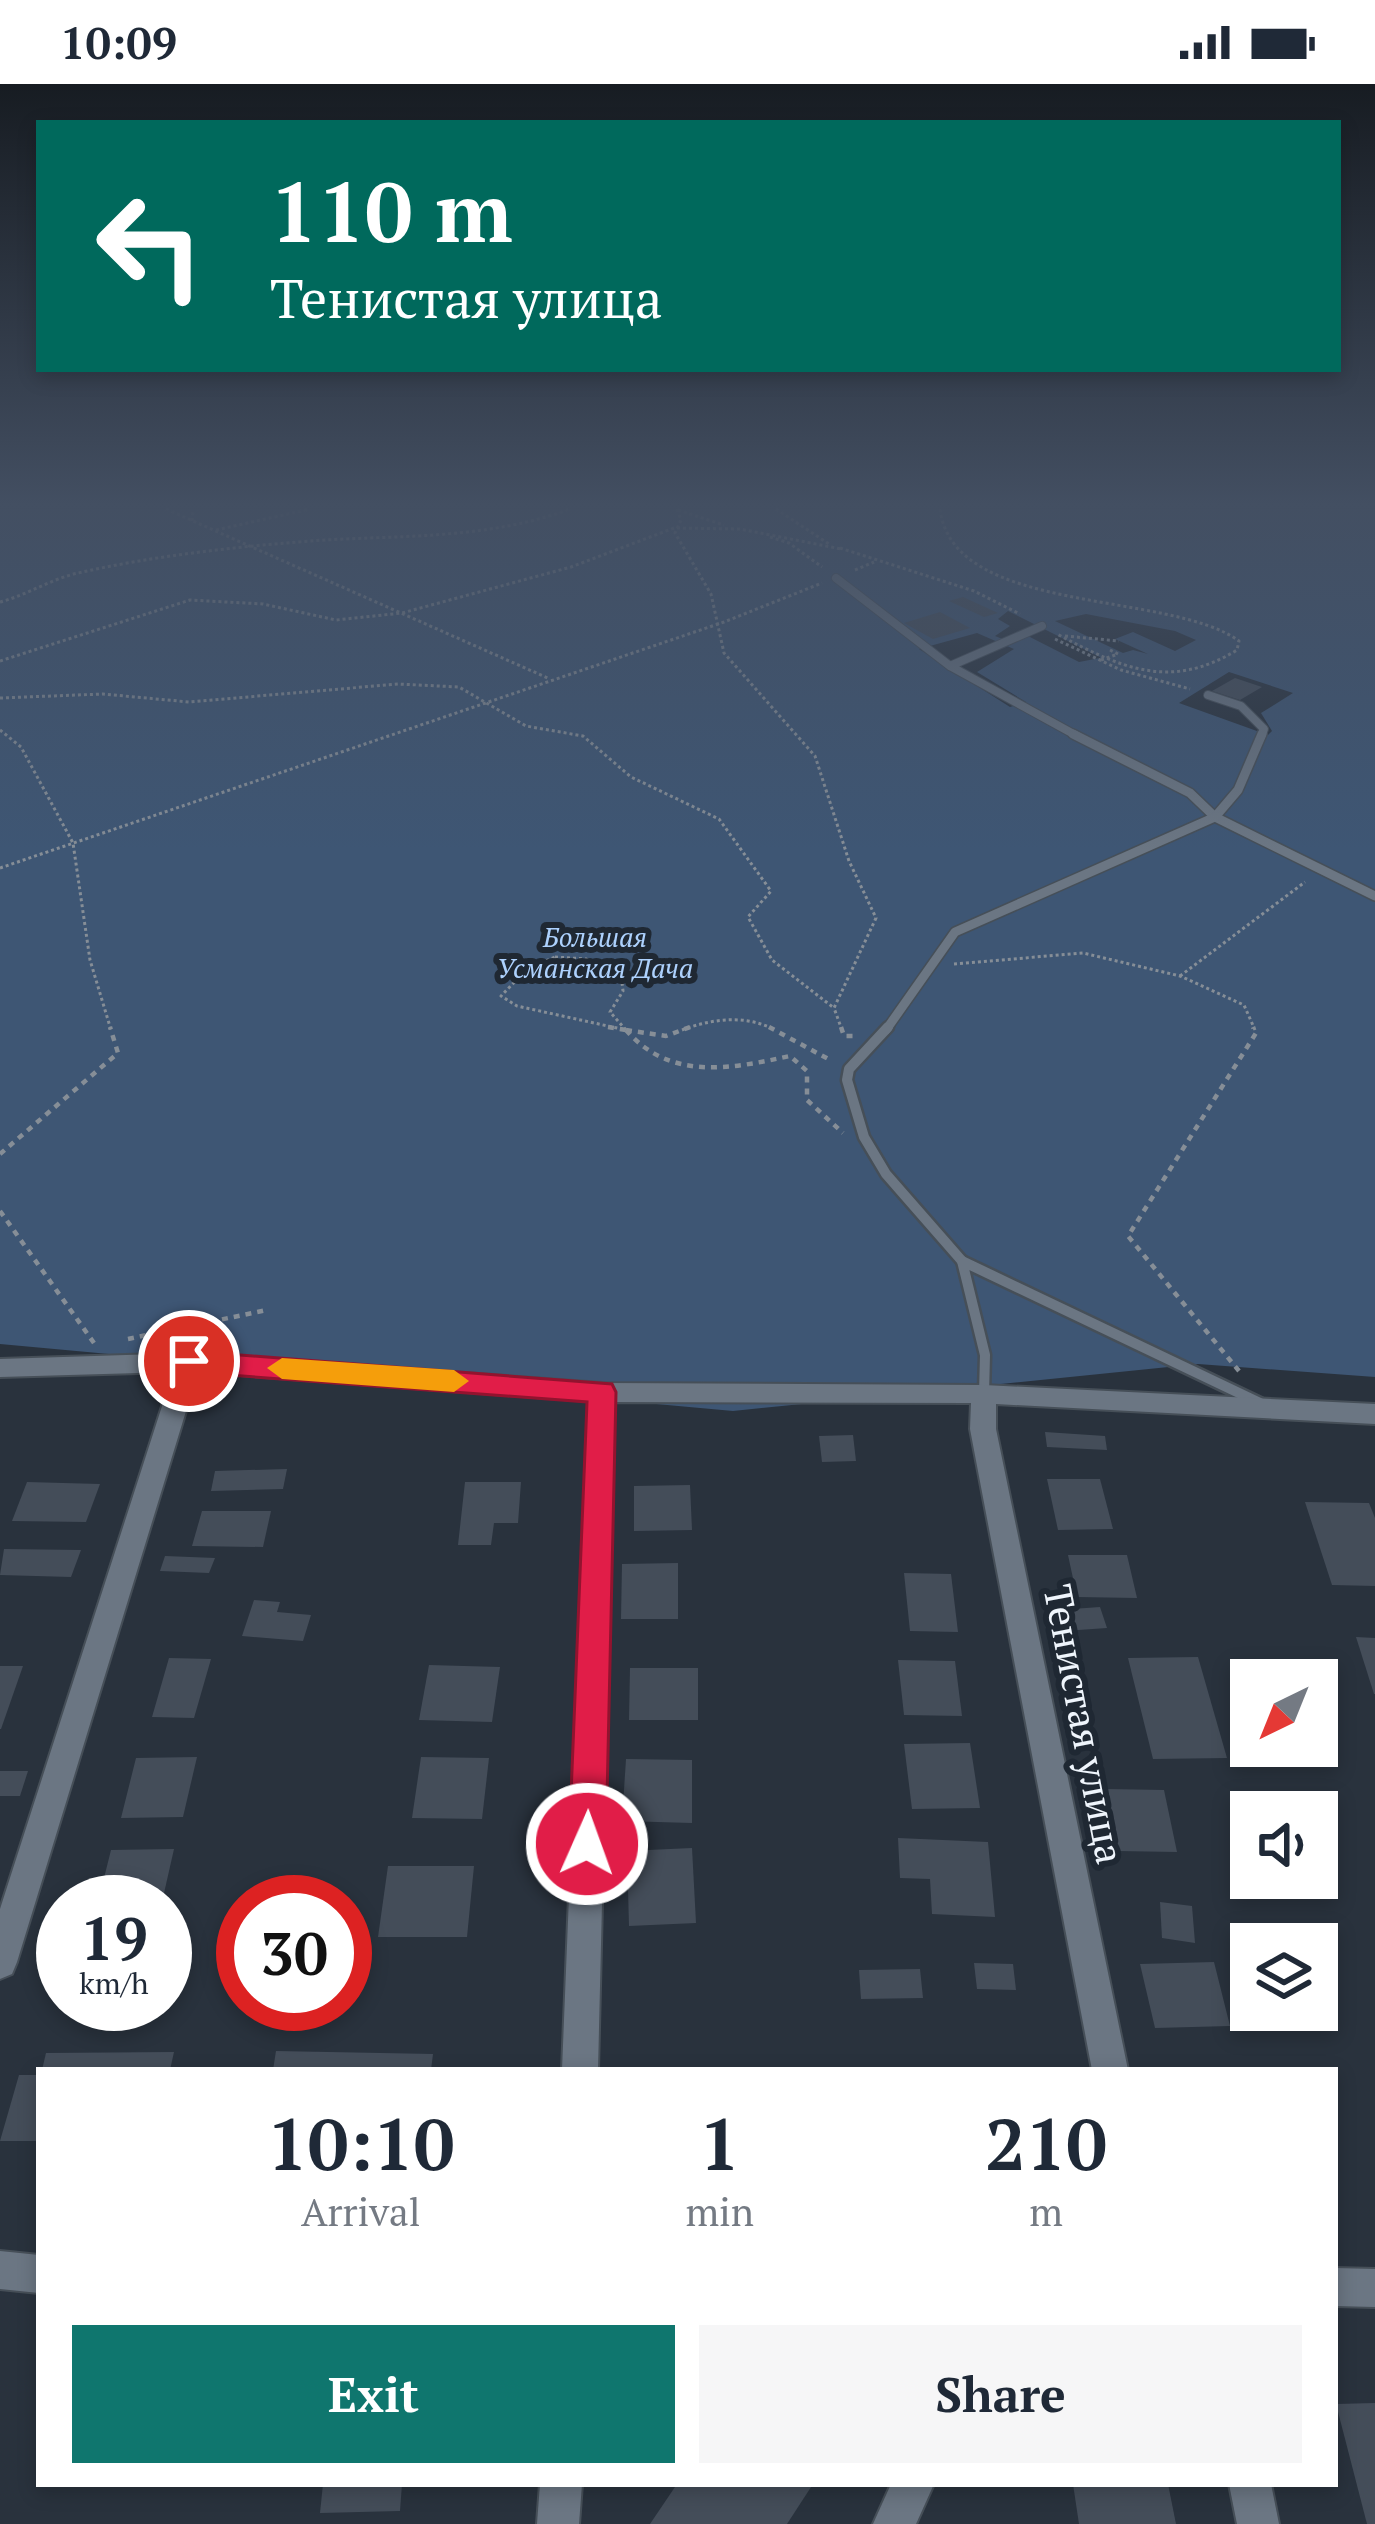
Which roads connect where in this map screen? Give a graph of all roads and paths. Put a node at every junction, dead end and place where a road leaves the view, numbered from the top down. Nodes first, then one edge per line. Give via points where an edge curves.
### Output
1 (724, 622) edge
2 (119, 623) edge
3 (424, 623) edge
4 (721, 623) edge
5 (894, 623) edge
6 (1036, 623) edge
7 (1210, 623) edge
8 (1042, 626) junction
9 (1062, 636) junction
10 (1119, 641) dead end
11 (1110, 650) dead end
12 (1094, 656) dead end
13 (0, 661) edge
14 (950, 666) junction
15 (553, 681) junction
16 (1208, 695) joint
17 (0, 698) edge
18 (488, 702) junction
19 (0, 730) edge
20 (1215, 817) junction
21 (73, 843) junction
22 (0, 868) edge
23 (1318, 872) junction
24 (1375, 896) edge
25 (931, 966) junction
26 (1180, 976) junction
27 (834, 1008) junction
28 (628, 1030) junction
29 (883, 1034) junction
30 (849, 1070) junction
31 (0, 1154) edge
32 (886, 1174) junction
33 (0, 1211) edge
34 (962, 1261) junction
35 (267, 1310) dead end
36 (118, 1341) dead end
37 (96, 1346) dead end
38 (189, 1361) junction
39 (0, 1368) edge
40 (602, 1392) junction
41 (985, 1394) junction
42 (1270, 1408) junction
43 (1375, 1414) edge
44 (0, 1962) edge
45 (580, 2067) edge
46 (1109, 2067) edge
47 (0, 2270) edge
48 (36, 2274) edge
49 (1338, 2287) edge
50 (1375, 2288) edge
51 (561, 2487) edge
52 (912, 2487) edge
53 (1251, 2487) edge
54 (558, 2524) edge
55 (894, 2524) edge
56 (1258, 2524) edge

1 - 27 path via 724,653 815,756 876,918
2 - 13 path
3 - 15 path
4 - 15 path
5 - 14 lane
6 - 8 path
7 - 9 path via 1239,641 1237,650 1165,676
8 - 9 path
8 - 14 lane
9 - 10 path
9 - 16 path via 1046,635 1121,670
11 - 12 path, bridge via 1118,654
14 - 20 lane via 1190,793
15 - 18 path
16 - 20 lane via 1241,706 1264,729 1238,790
17 - 18 path via 103,694 190,702 398,684 459,686
18 - 21 path
18 - 27 path via 526,726 583,736 631,777 719,819 772,891 748,917 772,960
19 - 21 path via 21,747
20 - 23 lane
20 - 25 lane via 962,928
21 - 22 path
21 - 31 path via 90,960 118,1053
23 - 24 lane
23 - 26 path
25 - 26 path via 1083,953
25 - 29 lane
26 - 42 path via 1244,1005 1256,1034 1128,1236
27 - 29 path via 844,1036
28 - 28 path via 517,1006 501,996 518,974 554,955 590,957 621,974 623,991 610,1012
28 - 30 path via 666,1036 711,1019 764,1024
28 - 32 path via 647,1052 676,1065 725,1068 790,1056 808,1070 807,1100
29 - 30 lane
30 - 32 lane via 864,1137
32 - 34 lane
33 - 37 path
34 - 41 lane via 986,1355
34 - 42 lane
35 - 36 path
38 - 39 street
38 - 40 street
38 - 44 street
40 - 41 street
40 - 45 street
41 - 42 street
41 - 46 street, Тенистая улица via 983,1429
42 - 43 street
47 - 48 street
49 - 50 street
51 - 54 street
52 - 55 street
53 - 56 street

